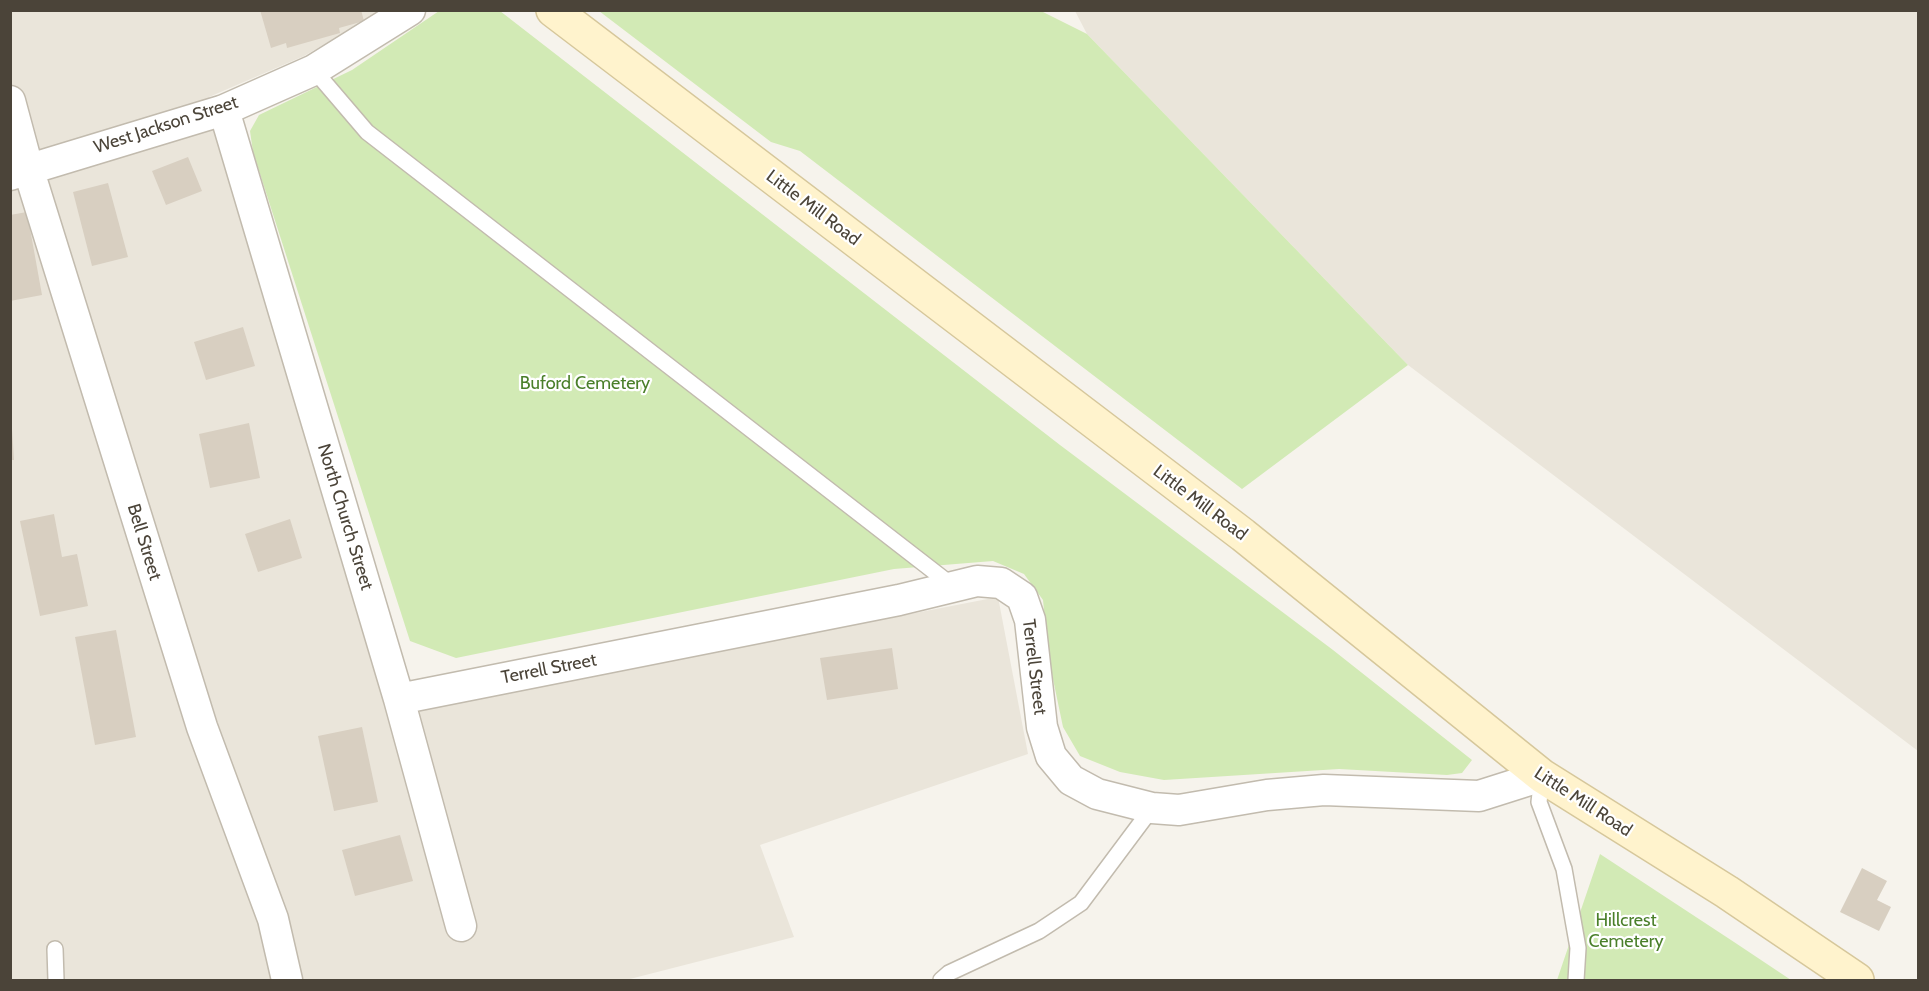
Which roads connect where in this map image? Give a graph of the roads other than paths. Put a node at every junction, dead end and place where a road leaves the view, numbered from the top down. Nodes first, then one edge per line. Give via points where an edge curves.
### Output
1 (410, 10) edge
2 (553, 10) edge
3 (314, 70) junction
4 (10, 101) edge
5 (225, 110) junction
6 (19, 171) edge
7 (954, 587) junction
8 (399, 699) junction
9 (1542, 776) junction
10 (1152, 808) junction
11 (461, 926) dead end
12 (55, 949) dead end
13 (56, 981) edge
14 (287, 981) edge
15 (941, 981) edge
16 (1576, 981) edge
17 (1857, 981) edge

1 - 3 street, West Jackson Street
2 - 9 street, Little Mill Road via 1243,535
3 - 5 street, West Jackson Street
3 - 7 lane via 368,132
4 - 6 street, Bell Street
5 - 6 street, West Jackson Street
5 - 8 street, North Church Street
6 - 14 street, Bell Street via 202,727 273,919
7 - 8 street, Terrell Street
7 - 10 street, Terrell Street via 977,581 1001,583 1022,597 1030,620 1042,727 1051,756 1071,780 1097,794
8 - 11 street, North Church Street
9 - 10 street, Terrell Street via 1479,796 1324,790 1179,810
9 - 16 lane via 1539,802 1564,869 1578,948
9 - 17 street, Little Mill Road via 1727,892
10 - 15 lane via 1081,903 1039,931 949,973
12 - 13 lane

